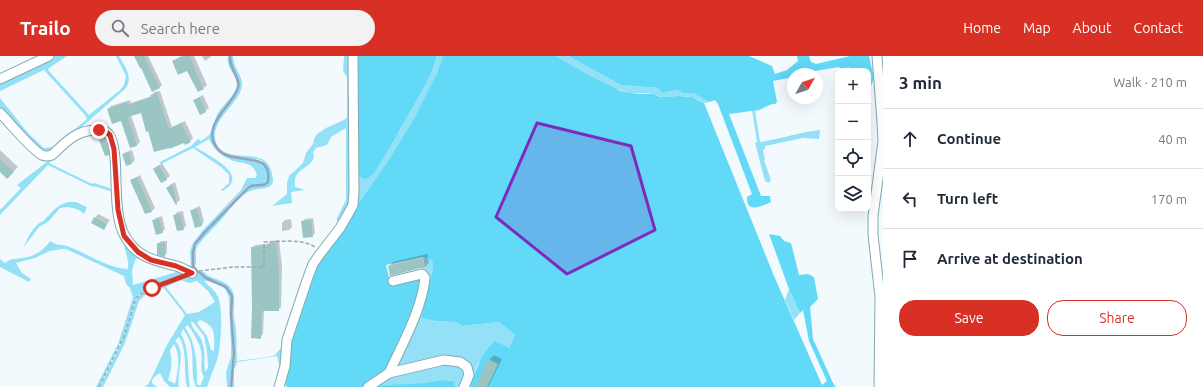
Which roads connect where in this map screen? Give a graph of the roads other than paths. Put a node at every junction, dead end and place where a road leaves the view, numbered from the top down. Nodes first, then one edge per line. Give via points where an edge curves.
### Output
1 (48, 56) edge
2 (353, 56) edge
3 (877, 56) edge
4 (0, 79) edge
5 (0, 113) edge
6 (879, 251) edge
7 (192, 273) road end
8 (393, 281) dead end
9 (389, 373) junction
10 (282, 385) edge
11 (368, 387) edge
12 (464, 387) edge
13 (879, 387) edge

1 - 4 street
2 - 10 street via 353,205 340,228 313,264 287,340
3 - 6 street via 882,141 873,202 873,235
5 - 7 street via 35,150 43,155 52,155 81,132 99,130 110,135 114,149 118,210 124,236 138,252 151,260
6 - 13 street
8 - 9 street via 422,274 425,278 412,324
9 - 11 street
9 - 12 street via 452,360 467,367 469,375

